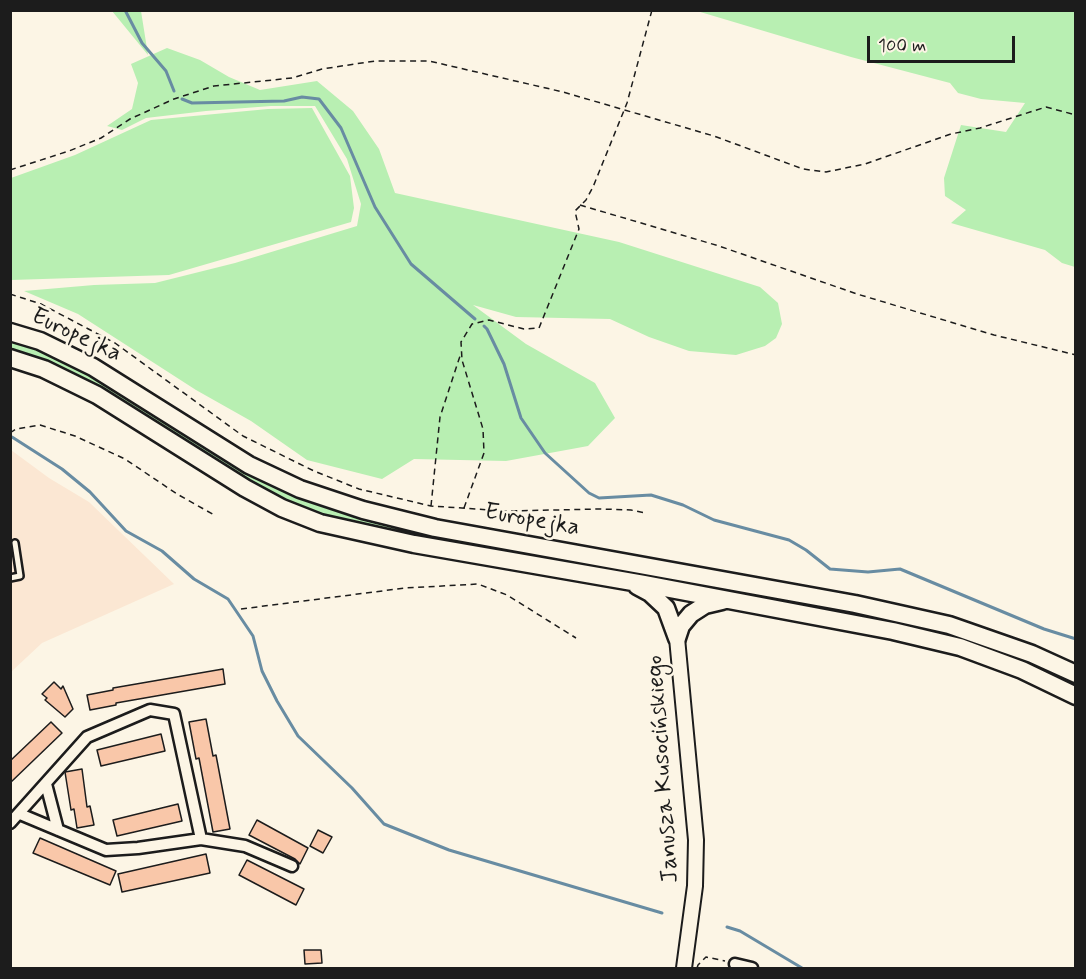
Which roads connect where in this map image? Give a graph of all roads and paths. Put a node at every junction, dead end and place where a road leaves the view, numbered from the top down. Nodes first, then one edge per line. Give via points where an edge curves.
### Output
1 (652, 10) edge
2 (625, 110) junction
3 (1076, 115) edge
4 (10, 170) edge
5 (580, 205) junction
6 (10, 294) edge
7 (10, 332) edge
8 (461, 352) junction
9 (1076, 355) edge
10 (10, 358) edge
11 (10, 433) edge
12 (431, 506) junction
13 (463, 508) junction
14 (645, 513) dead end
15 (216, 516) dead end
16 (15, 543) dead end
17 (10, 578) edge
18 (631, 582) junction
19 (730, 600) junction
20 (241, 609) dead end
21 (576, 638) dead end
22 (677, 638) junction
23 (1076, 674) edge
24 (1076, 696) edge
25 (46, 784) junction
26 (20, 814) junction
27 (10, 823) edge
28 (58, 830) junction
29 (201, 839) junction
30 (292, 866) dead end
31 (735, 964) joint
32 (684, 969) edge
33 (697, 969) edge
34 (752, 969) edge

1 - 2 path
2 - 3 path via 714,136 803,169 826,172 865,164 1046,107
2 - 4 path via 429,61 375,61 292,78 214,86 130,119 69,152
2 - 5 path via 593,187
5 - 8 path via 575,211 579,229 539,328 524,329 489,320 472,324 461,342
5 - 9 path via 718,246 857,294
6 - 12 path via 41,304 115,344 243,436 359,489
7 - 23 main road, Europejka via 40,341 93,367 249,465 300,489 363,510 435,528 855,604 949,625
8 - 12 path via 440,417
8 - 13 path via 483,429 483,453
10 - 18 main road, Europejka via 44,369 98,395 267,501 309,519 414,544
11 - 15 path via 40,425 75,436 125,459
12 - 13 path
13 - 14 path
16 - 17 lane via 20,576
18 - 19 main road, Europejka
18 - 22 main road via 666,608
19 - 22 main road via 705,605 691,614
19 - 24 main road, Europejka via 960,647
20 - 21 path via 439,585 478,584 493,588
22 - 32 street, Janusza Kusocińskiego via 696,840 695,886
25 - 26 street
25 - 28 street
25 - 29 street via 87,737 150,710 174,714
26 - 27 street
26 - 28 street
28 - 29 street via 105,850
29 - 30 street via 245,846
31 - 33 path via 706,957
31 - 34 street

